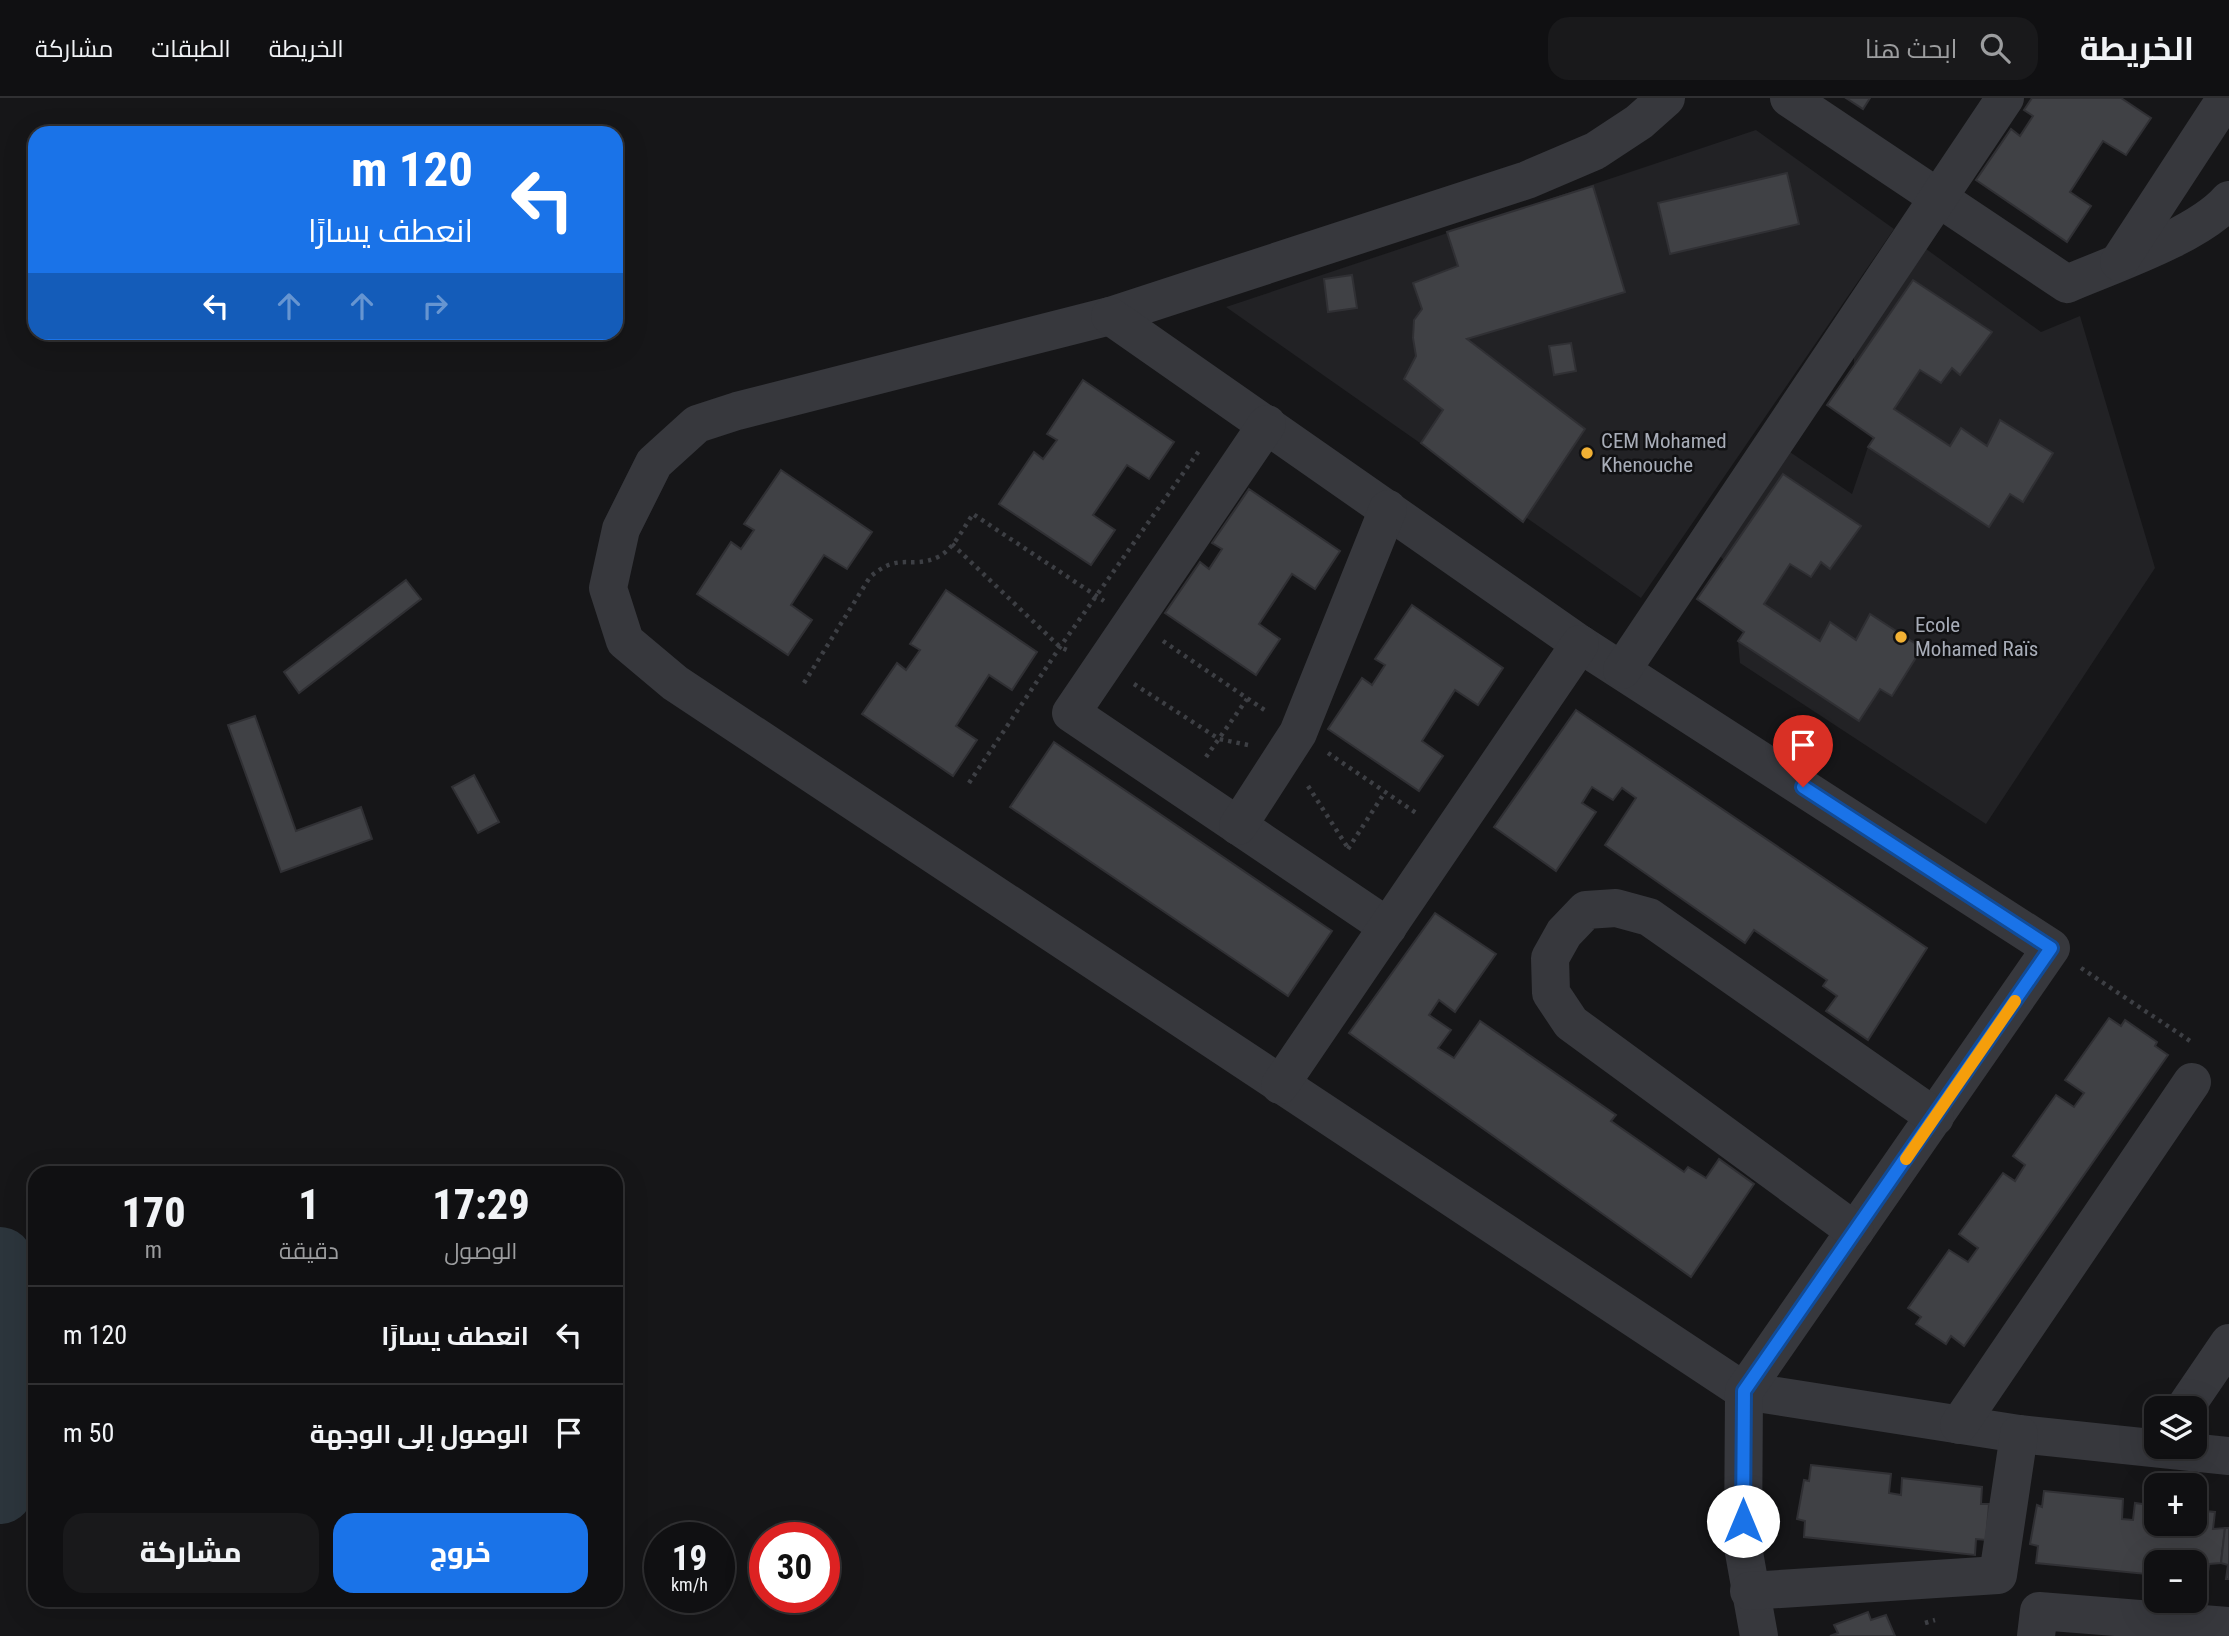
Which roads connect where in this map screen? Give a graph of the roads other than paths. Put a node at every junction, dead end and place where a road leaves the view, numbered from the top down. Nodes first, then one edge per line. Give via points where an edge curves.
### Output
1 (1666, 98) edge
2 (1789, 98) edge
3 (2005, 98) edge
4 (2226, 98) edge
5 (2229, 200) edge
6 (1939, 201) junction
7 (2119, 262) junction
8 (1110, 316) junction
9 (1266, 424) junction
10 (1388, 509) junction
11 (1580, 644) junction
12 (1622, 670) junction
13 (1238, 826) junction
14 (1388, 927) junction
15 (2194, 1064) road end
16 (1280, 1086) junction
17 (1935, 1117) junction
18 (1855, 1231) junction
19 (2229, 1343) edge
20 (1744, 1391) junction
21 (2193, 1396) edge
22 (1959, 1425) junction
23 (2019, 1434) junction
24 (2144, 1447) edge
25 (2207, 1454) edge
26 (2229, 1456) edge
27 (1749, 1591) junction
28 (2229, 1626) edge
29 (1759, 1636) edge
30 (2036, 1636) edge

1 - 8 street via 1595,151 1527,180
2 - 6 street
3 - 6 street
4 - 7 street
5 - 7 street via 2176,236
6 - 7 street via 2067,285
6 - 12 street
8 - 9 street
8 - 16 street via 697,424 654,463 621,529 608,587 625,641 675,683
9 - 10 street
9 - 13 street via 1071,713
10 - 11 street
10 - 13 street via 1298,733
11 - 12 street
11 - 14 street
12 - 17 street via 2051,948
13 - 14 street
14 - 16 street
15 - 22 street
16 - 20 street
17 - 18 street
17 - 18 street via 1649,917 1616,908 1586,910 1564,933 1550,958 1550,993 1572,1023
18 - 20 street
19 - 21 street
20 - 22 street
20 - 27 street via 1743,1547
22 - 23 street
23 - 24 street
23 - 27 street via 1998,1575
25 - 26 street
27 - 29 street
28 - 30 street via 2039,1611

